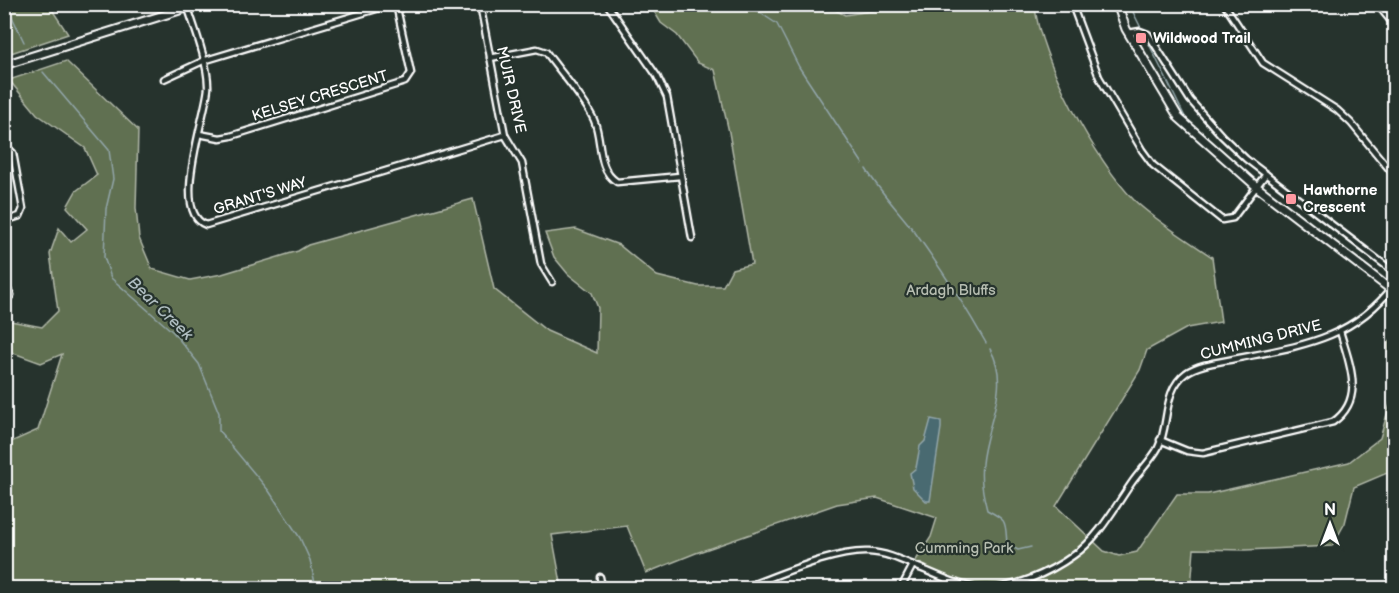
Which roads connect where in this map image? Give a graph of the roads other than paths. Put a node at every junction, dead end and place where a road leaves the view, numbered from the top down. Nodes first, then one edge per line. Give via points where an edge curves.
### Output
1 (199, 4) edge
2 (395, 4) edge
3 (480, 4) edge
4 (607, 4) edge
5 (1079, 4) edge
6 (1117, 4) edge
7 (1224, 4) edge
8 (1377, 4) edge
9 (187, 6) edge
10 (1395, 25) edge
11 (1128, 33) junction
12 (490, 58) junction
13 (203, 61) junction
14 (4, 64) edge
15 (164, 80) dead end
16 (199, 134) junction
17 (505, 135) junction
18 (4, 144) edge
19 (1266, 174) junction
20 (1395, 175) edge
21 (680, 176) junction
22 (1257, 187) junction
23 (4, 221) edge
24 (692, 238) dead end
25 (1395, 272) edge
26 (552, 282) dead end
27 (4, 284) edge
28 (1394, 289) edge
29 (4, 303) edge
30 (1340, 331) junction
31 (1160, 440) junction
32 (913, 565) junction
33 (600, 577) dead end
34 (602, 588) edge
35 (743, 588) edge
36 (901, 588) edge

1 - 9 main road
2 - 13 street
2 - 16 street, KELSEY CRESCENT via 411,72 405,82 231,136
3 - 12 street, MUIR DRIVE
4 - 21 street via 667,97
5 - 22 street via 1074,10 1091,61 1153,165 1222,220 1233,218
6 - 11 main road
7 - 20 street via 1263,63 1337,110
8 - 10 street
9 - 13 street, GRANT'S WAY
9 - 14 main road
11 - 19 street via 1148,34 1171,75 1201,115
11 - 22 main road via 1179,118
12 - 17 street, MUIR DRIVE
12 - 21 street via 537,49 546,52 593,119 603,166 608,177 617,183
13 - 15 street
13 - 16 street, GRANT'S WAY via 208,87
16 - 17 street, GRANT'S WAY via 190,194 196,218 206,225
17 - 26 street, MUIR DRIVE via 522,163 541,264
18 - 23 street via 13,153 23,208 20,216
19 - 22 street
19 - 25 street
21 - 24 street
22 - 28 main road
27 - 29 street via 11,295
28 - 30 street, CUMMING DRIVE via 1356,324
30 - 31 street, CUMMING DRIVE via 1292,348 1187,372 1172,392
30 - 31 street via 1353,390 1345,413 1333,422 1202,453 1185,451
31 - 32 street, CUMMING DRIVE via 1089,541 1075,555 1041,574 1014,584 979,588
32 - 35 street, CUMMING DRIVE via 887,555 850,552
32 - 36 street
33 - 34 street

